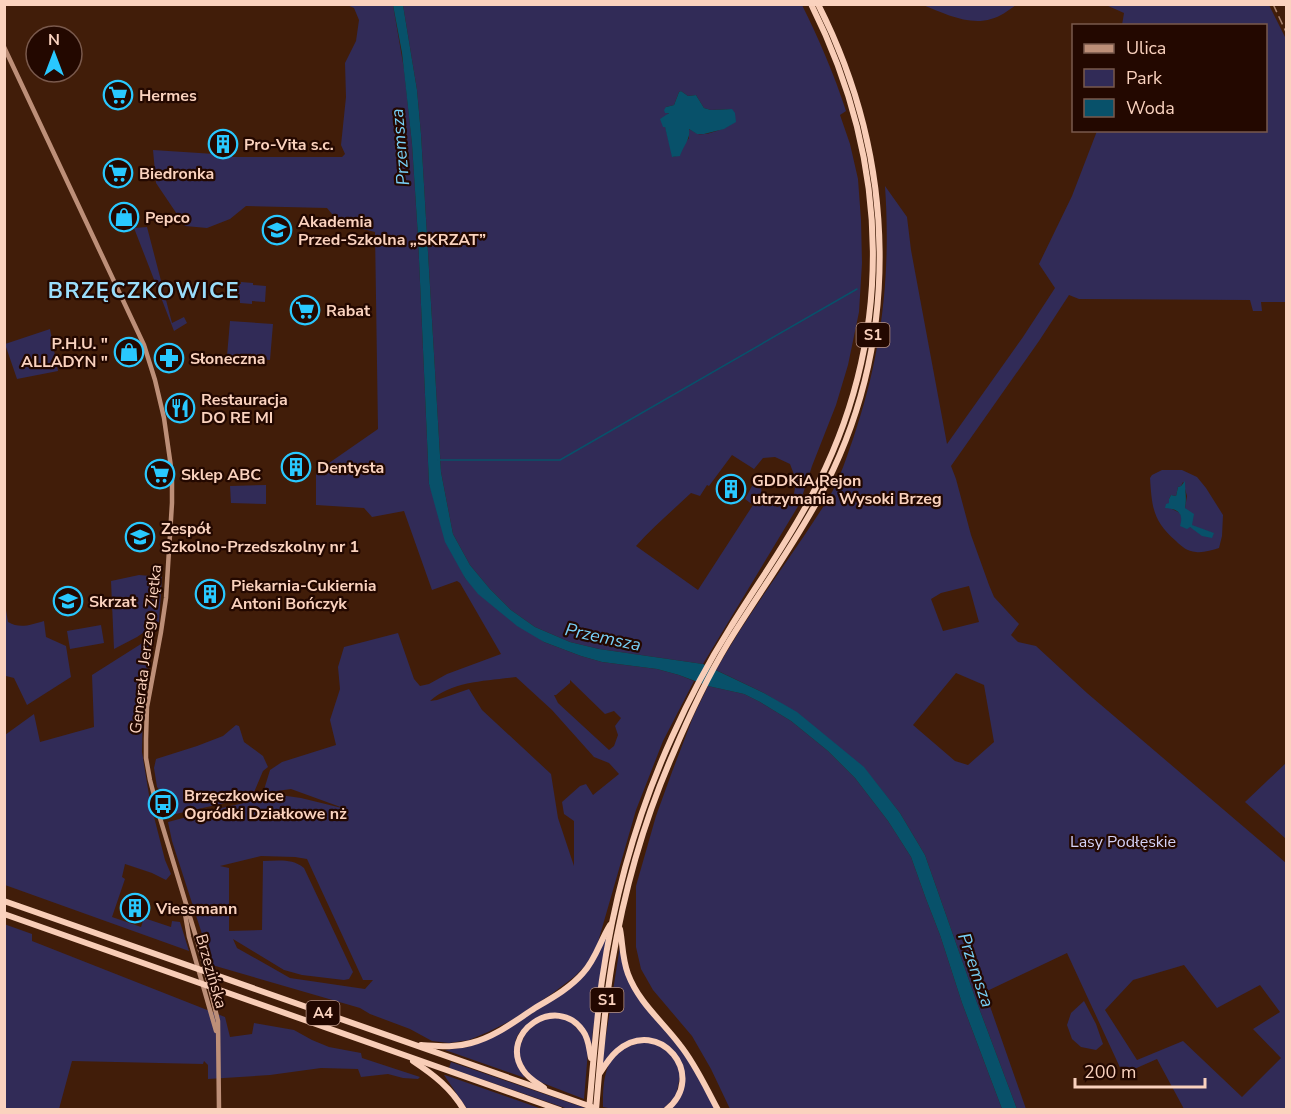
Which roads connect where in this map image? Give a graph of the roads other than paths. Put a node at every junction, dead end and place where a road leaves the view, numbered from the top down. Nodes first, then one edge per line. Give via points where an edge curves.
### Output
1 (811, 4) edge
2 (818, 4) edge
3 (4, 47) edge
4 (732, 630) junction
5 (180, 888) joint
6 (4, 901) edge
7 (4, 914) edge
8 (616, 922) junction
9 (414, 1045) junction
10 (405, 1055) junction
11 (593, 1065) junction
12 (598, 1077) junction
13 (552, 1094) junction
14 (219, 1110) edge
15 (464, 1110) edge
16 (560, 1110) edge
17 (589, 1110) edge
18 (597, 1110) edge
19 (666, 1110) edge
20 (718, 1110) edge

1 - 4 highway, S1 via 847,88 864,156 873,239 868,319 854,392 826,468
2 - 4 highway, S1 via 851,79 872,164 880,244 876,320 861,393 835,465 800,530
3 - 5 main road, Generała Jerzego Ziętka via 144,345 162,407 172,474 172,528 166,598 150,690 146,758
4 - 8 highway, S1 via 702,675 651,810
5 - 14 main road, Brzezińska via 189,938 216,1027
6 - 9 highway, A4
7 - 10 highway, A4
8 - 9 highway via 606,931 583,973 509,1025 470,1044
8 - 11 highway, S1 via 600,993
8 - 12 highway, S1
8 - 20 highway via 627,972 637,992 688,1055
9 - 13 highway, A4
10 - 15 highway via 446,1085
10 - 16 highway, A4
11 - 13 highway via 587,1038 576,1024 555,1016 534,1021 520,1038 519,1061 526,1074
11 - 17 highway, S1
12 - 18 highway, S1
12 - 19 highway via 615,1052 627,1044 652,1040 663,1045 676,1056 682,1074 680,1091
13 - 18 highway, A4

